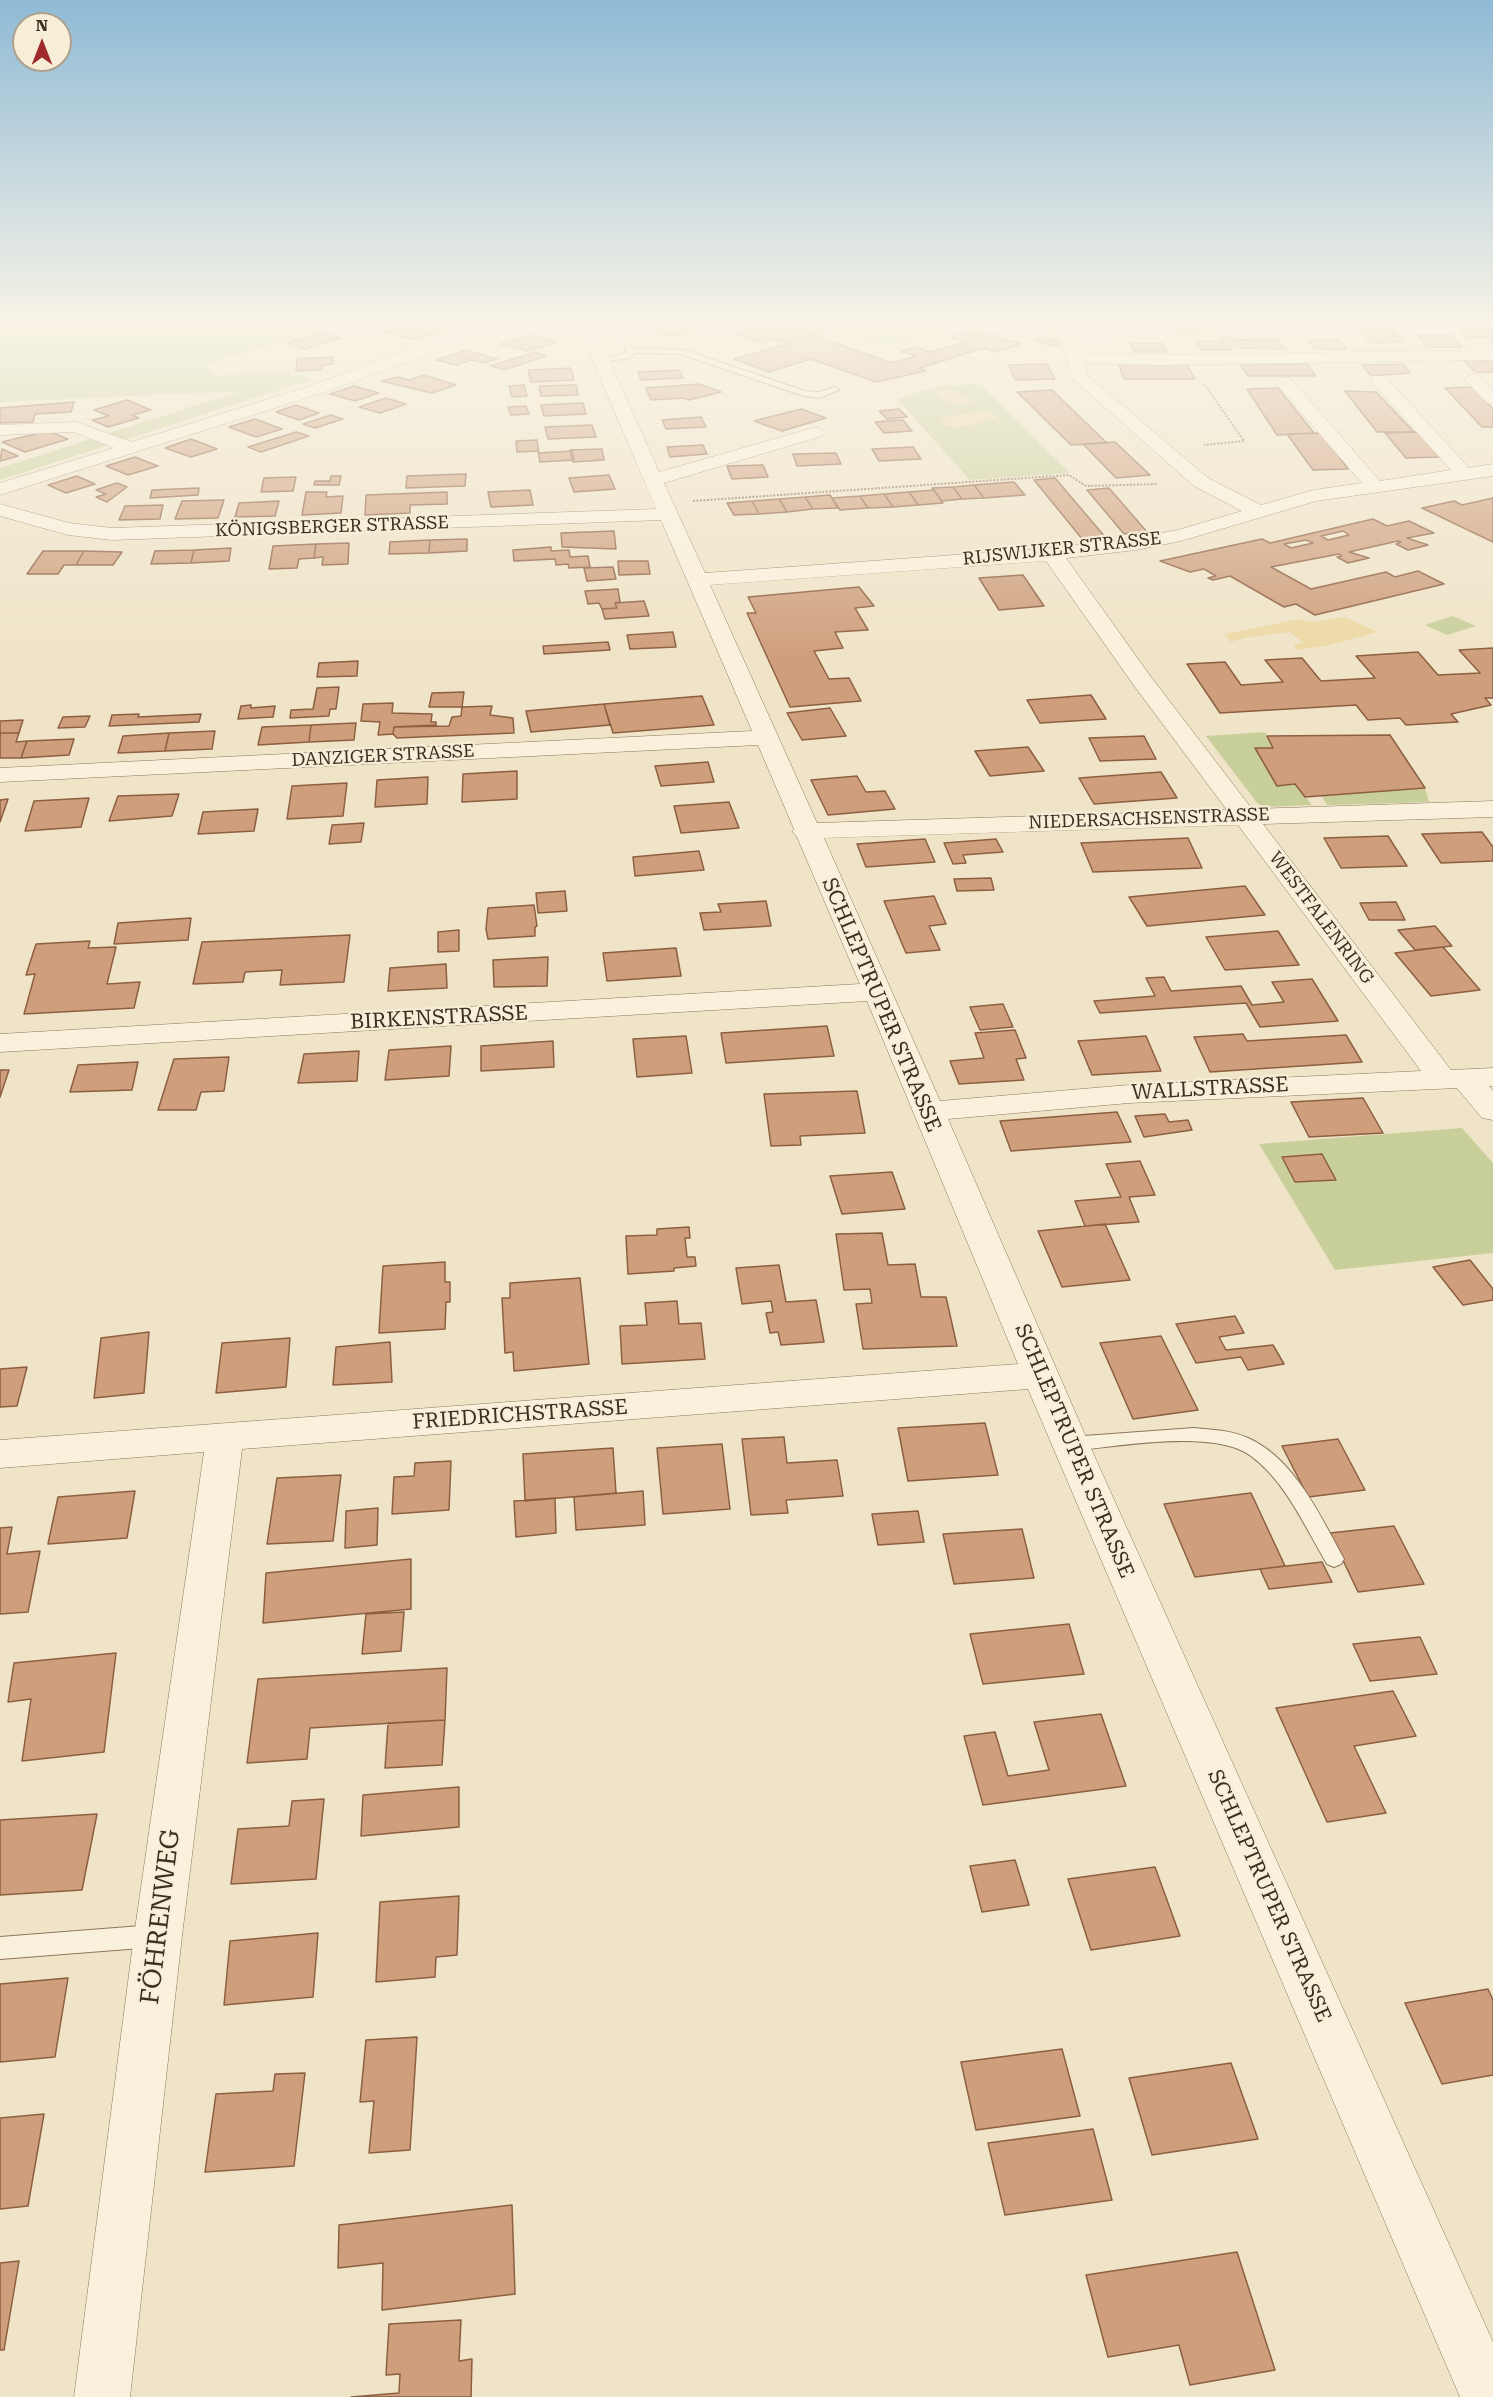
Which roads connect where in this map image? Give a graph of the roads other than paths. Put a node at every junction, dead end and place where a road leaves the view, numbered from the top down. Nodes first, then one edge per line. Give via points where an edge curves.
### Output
1 (91, 433) edge
2 (178, 433) edge
3 (633, 433) edge
4 (813, 433) edge
5 (1144, 433) edge
6 (1328, 433) edge
7 (1427, 433) edge
8 (131, 448) junction
9 (1493, 470) edge
10 (1464, 474) junction
11 (652, 478) junction
12 (1374, 485) junction
13 (0, 489) edge
14 (665, 509) junction
15 (0, 510) edge
16 (1257, 511) junction
17 (1052, 554) junction
18 (696, 580) junction
19 (767, 737) junction
20 (0, 775) edge
21 (1493, 809) edge
22 (1243, 816) junction
23 (805, 831) junction
24 (878, 992) junction
25 (0, 1043) edge
26 (1467, 1078) edge
27 (927, 1111) junction
28 (1493, 1111) edge
29 (1041, 1375) junction
30 (225, 1438) junction
31 (1070, 1444) junction
32 (0, 1454) edge
33 (1334, 1559) dead end
34 (158, 1936) junction
35 (0, 1948) edge
36 (1486, 2377) edge
37 (102, 2397) edge

1 - 8 street
2 - 8 street
3 - 11 street, SCHLEPTRUPER STRASSE
4 - 11 street via 669,477
5 - 16 street via 1201,482
6 - 12 street
7 - 10 street
8 - 13 street
9 - 10 street, RIJSWIJKER STRASSE
10 - 12 street, RIJSWIJKER STRASSE
11 - 14 street, SCHLEPTRUPER STRASSE
12 - 16 street, RIJSWIJKER STRASSE via 1314,495
14 - 15 street, KÖNIGSBERGER STRASSE via 112,534 68,529
14 - 18 street, SCHLEPTRUPER STRASSE
16 - 17 street, RIJSWIJKER STRASSE via 1181,536
17 - 18 street, RIJSWIJKER STRASSE
17 - 22 street, WESTFALENRING
18 - 19 street, SCHLEPTRUPER STRASSE
19 - 20 street, DANZIGER STRASSE
19 - 23 street, SCHLEPTRUPER STRASSE
21 - 22 street, NIEDERSACHSENSTRASSE
22 - 23 street, NIEDERSACHSENSTRASSE
22 - 26 street, WESTFALENRING
23 - 24 street, SCHLEPTRUPER STRASSE
24 - 25 street, BIRKENSTRASSE
24 - 27 street, SCHLEPTRUPER STRASSE
26 - 27 street, WALLSTRASSE via 1107,1095
26 - 28 street, WESTFALENRING
27 - 29 street, SCHLEPTRUPER STRASSE
29 - 30 street, FRIEDRICHSTRASSE
29 - 31 street, SCHLEPTRUPER STRASSE
30 - 32 street, FRIEDRICHSTRASSE
30 - 34 street, FÖHRENWEG
31 - 33 lane via 1197,1435 1244,1442 1263,1455 1281,1477
31 - 36 street, SCHLEPTRUPER STRASSE
34 - 35 lane
34 - 37 street, FÖHRENWEG

